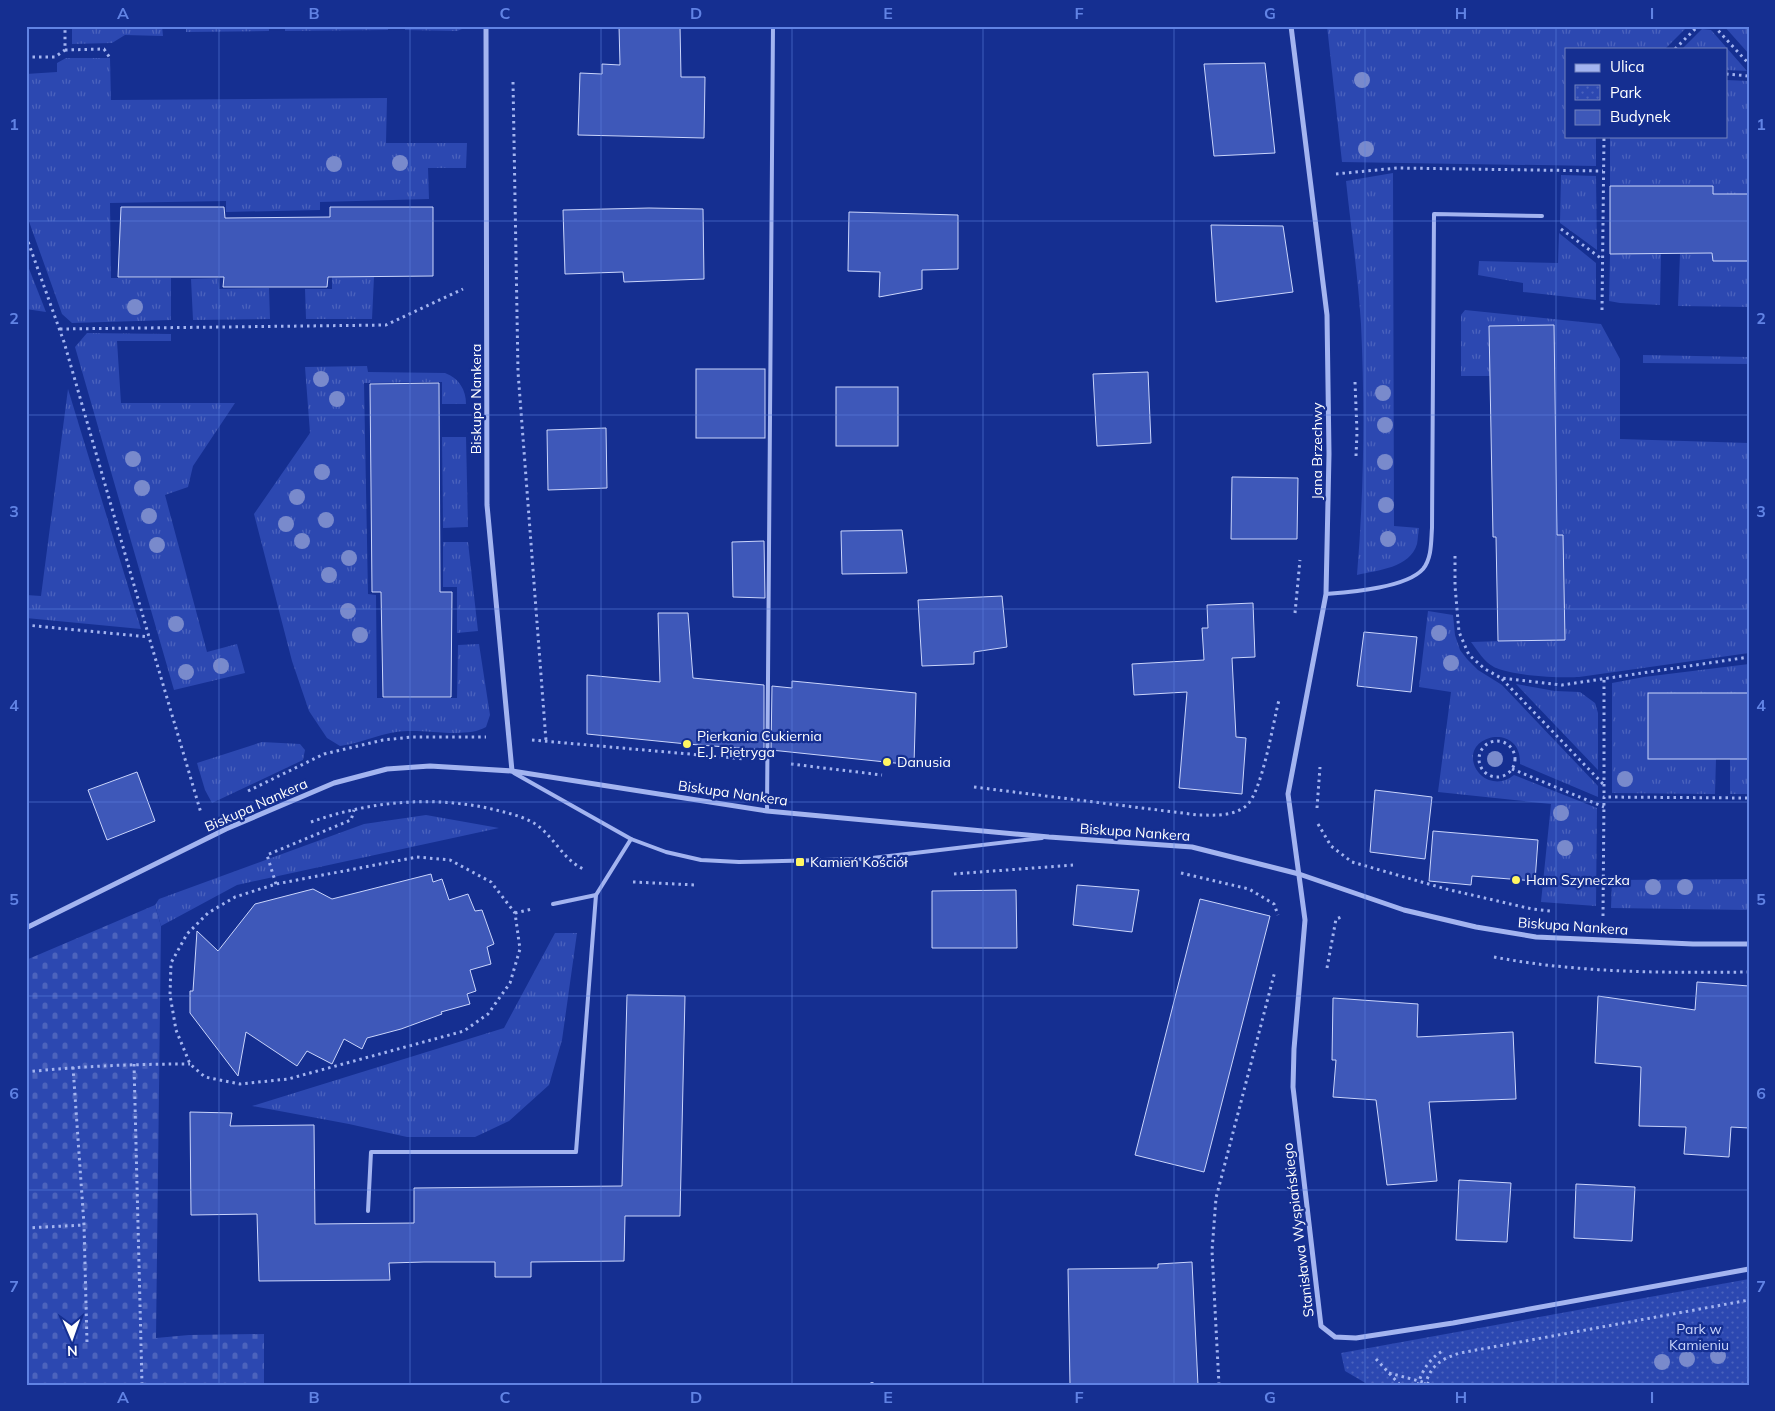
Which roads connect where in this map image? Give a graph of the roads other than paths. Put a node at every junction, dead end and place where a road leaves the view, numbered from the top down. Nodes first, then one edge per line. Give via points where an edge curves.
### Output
1 (486, 26) edge
2 (773, 26) edge
3 (1290, 26) edge
4 (1542, 216) road end
5 (1326, 594) junction
6 (512, 771) junction
7 (768, 811) junction
8 (1049, 837) junction
9 (631, 839) junction
10 (1299, 874) junction
11 (596, 895) junction
12 (553, 904) dead end
13 (26, 928) edge
14 (1749, 944) edge
15 (368, 1211) dead end
16 (1749, 1269) edge

1 - 6 street, Biskupa Nankera via 487,505
2 - 7 lane
3 - 5 street, Jana Brzechwy via 1327,315
4 - 5 lane via 1434,214 1430,554 1423,569 1406,579 1379,588
5 - 10 street, Jana Brzechwy via 1288,794
6 - 7 street, Biskupa Nankera
6 - 9 lane
6 - 13 street, Biskupa Nankera via 430,766 387,769 334,783 226,829
7 - 8 street, Biskupa Nankera
8 - 9 lane via 864,859 800,862 701,860
8 - 10 street, Biskupa Nankera via 1192,846
9 - 11 lane
10 - 14 street, Biskupa Nankera via 1406,910 1536,937
10 - 16 street, Stanisława Wyspiańskiego via 1305,920 1293,1087 1321,1326 1335,1337 1356,1338
11 - 12 lane
11 - 15 lane via 576,1152 371,1152

